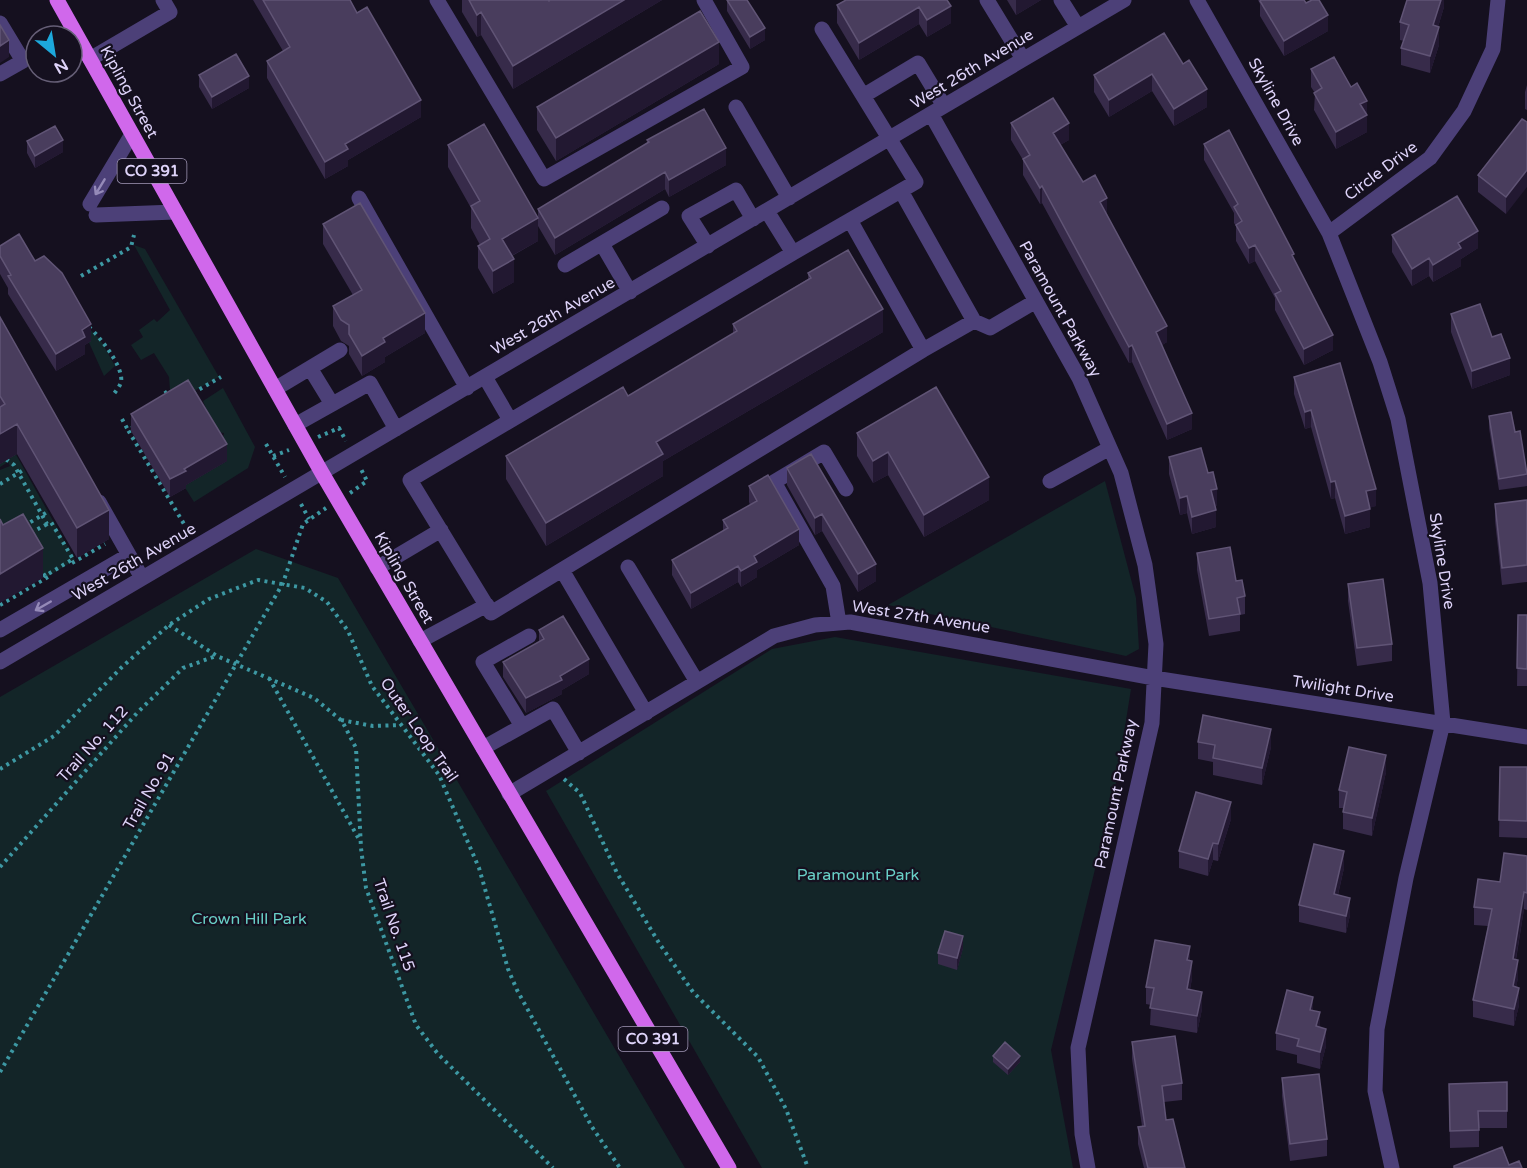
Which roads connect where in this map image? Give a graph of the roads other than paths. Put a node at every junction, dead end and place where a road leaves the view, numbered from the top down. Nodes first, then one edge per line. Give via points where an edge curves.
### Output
1 (57, 0) edge
2 (163, 0) edge
3 (437, 0) edge
4 (704, 0) edge
5 (987, 0) edge
6 (1061, 0) edge
7 (1124, 0) edge
8 (1197, 0) edge
9 (1498, 0) edge
10 (0, 23) edge
11 (1078, 27) junction
12 (822, 29) dead end
13 (90, 59) junction
14 (1023, 60) junction
15 (0, 74) edge
16 (863, 96) junction
17 (736, 107) dead end
18 (938, 110) junction
19 (132, 134) junction
20 (890, 138) junction
21 (901, 191) junction
22 (359, 198) dead end
23 (789, 198) junction
24 (662, 208) dead end
25 (767, 211) junction
26 (175, 212) junction
27 (753, 219) junction
28 (850, 220) junction
29 (1329, 233) junction
30 (602, 244) junction
31 (708, 246) junction
32 (793, 253) junction
33 (565, 265) dead end
34 (630, 292) junction
35 (1036, 301) junction
36 (974, 321) junction
37 (340, 350) dead end
38 (923, 350) junction
39 (310, 368) junction
40 (485, 377) junction
41 (467, 388) junction
42 (275, 389) junction
43 (332, 404) junction
44 (510, 420) junction
45 (294, 425) junction
46 (396, 429) junction
47 (1110, 448) junction
48 (322, 473) junction
49 (1050, 481) dead end
50 (90, 486) edge
51 (846, 489) dead end
52 (441, 530) junction
53 (129, 555) junction
54 (628, 567) dead end
55 (377, 568) junction
56 (562, 570) junction
57 (142, 578) junction
58 (487, 606) junction
59 (839, 623) junction
60 (0, 630) edge
61 (529, 636) dead end
62 (420, 641) junction
63 (2, 656) edge
64 (1154, 678) junction
65 (697, 682) junction
66 (646, 713) junction
67 (1443, 723) junction
68 (522, 726) junction
69 (1527, 737) edge
70 (483, 748) junction
71 (579, 753) junction
72 (509, 794) junction
73 (729, 1168) edge
74 (1088, 1168) edge
75 (1392, 1168) edge

1 - 13 main road, Kipling Street / CO 391
2 - 13 street via 170,12
3 - 4 street via 544,179 742,67
5 - 14 street
6 - 11 street
7 - 11 street, West 26th Avenue
8 - 29 street, Skyline Drive
9 - 29 street, Circle Drive via 1493,49 1464,111 1430,158
10 - 15 street via 23,61
11 - 14 street, West 26th Avenue
12 - 16 street
13 - 19 main road, Kipling Street / CO 391
14 - 18 street, West 26th Avenue
16 - 18 street, Paramount Parkway via 918,63
16 - 20 street
17 - 23 street
18 - 20 street, West 26th Avenue
18 - 35 street, Paramount Parkway
19 - 26 main road, Kipling Street / CO 391
19 -> 26 street via 93,209
20 - 21 street via 916,182
20 - 23 street, West 26th Avenue
21 - 28 street
21 - 36 street
22 - 41 street
23 - 25 street, West 26th Avenue
24 - 30 street
25 - 27 street, West 26th Avenue
25 - 32 street
26 - 42 main road, Kipling Street / CO 391
27 - 31 street, West 26th Avenue
27 - 31 street via 735,190 690,216
28 - 32 street
28 - 38 street
29 - 67 street, Skyline Drive via 1398,419 1430,583
30 - 33 street
30 - 34 street
31 - 34 street, West 26th Avenue
32 - 44 street
34 - 40 street, West 26th Avenue
35 - 36 street via 990,328
35 - 47 street, Paramount Parkway via 1079,378
36 - 38 street
37 - 39 street
38 - 56 street
39 - 42 street
39 - 43 street
40 - 41 street, West 26th Avenue
40 - 44 street
41 - 46 street, West 26th Avenue
42 - 45 main road, Kipling Street / CO 391
43 - 45 street
43 - 46 street via 370,383
44 - 52 street via 410,480
45 - 48 main road, Kipling Street / CO 391
46 - 48 street, West 26th Avenue
47 - 49 street
47 - 64 street, Paramount Parkway via 1121,473 1144,565 1156,644
48 - 55 main road, Kipling Street / CO 391
48 - 57 street, West 26th Avenue
50 - 53 street
51 - 59 street via 824,452 774,482 833,586
52 - 55 street
52 - 58 street
53 - 57 street
53 -> 60 street
54 - 65 street
55 - 62 main road, Kipling Street / CO 391
56 - 58 street via 491,613
56 - 66 street
57 - 63 street, West 26th Avenue
58 - 62 street
59 - 64 street, West 27th Avenue
59 - 65 street, West 27th Avenue via 774,636
61 - 68 street via 483,662
62 - 70 main road, Kipling Street / CO 391
64 - 67 street, Twilight Drive
64 - 74 street, Paramount Parkway via 1152,723 1078,1048 1082,1134
65 - 66 street, West 27th Avenue
66 - 71 street, West 27th Avenue
67 - 69 street, Twilight Drive
67 - 75 street, Skyline Drive via 1406,878 1377,1029 1375,1091
68 - 70 street
68 - 71 street via 553,709
70 - 72 main road, Kipling Street / CO 391
71 - 72 street, West 27th Avenue
72 - 73 main road, Kipling Street / CO 391

